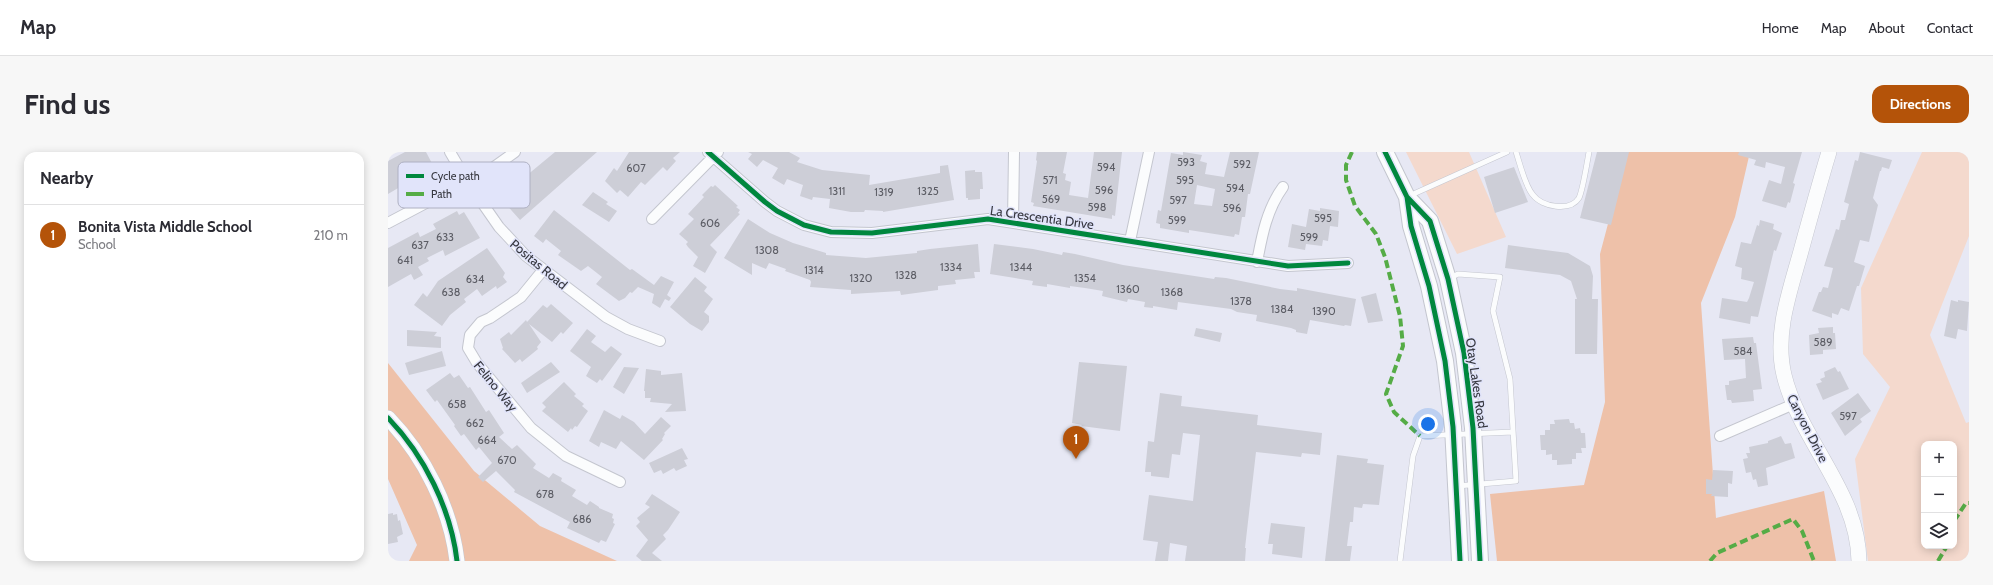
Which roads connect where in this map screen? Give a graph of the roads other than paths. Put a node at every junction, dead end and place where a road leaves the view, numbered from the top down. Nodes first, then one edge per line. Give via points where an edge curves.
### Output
1 (450, 152) edge
2 (515, 152) edge
3 (1014, 152) edge
4 (1149, 152) edge
5 (1385, 152) edge
6 (1507, 152) edge
7 (1516, 152) edge
8 (1589, 152) edge
9 (1829, 152) edge
10 (713, 154) edge
11 (456, 162) edge
12 (501, 162) edge
13 (1284, 187) dead end
14 (1406, 197) junction
15 (416, 208) edge
16 (486, 208) edge
17 (652, 219) dead end
18 (1013, 222) junction
19 (388, 223) edge
20 (1130, 241) junction
21 (1257, 262) junction
22 (1348, 264) dead end
23 (543, 270) junction
24 (1448, 279) junction
25 (660, 341) dead end
26 (1794, 404) junction
27 (388, 418) edge
28 (1513, 432) junction
29 (1453, 433) junction
30 (1473, 434) junction
31 (1720, 436) dead end
32 (620, 482) dead end
33 (1476, 484) junction
34 (1456, 486) junction
35 (456, 561) edge
36 (1400, 561) edge
37 (1460, 561) edge
38 (1480, 561) edge
39 (1859, 561) edge

1 - 11 street, Positas Road
2 - 12 street
3 - 18 street
4 - 20 street
5 - 14 main road, Otay Lakes Road
6 - 14 lane
7 - 8 lane via 1532,194 1537,200 1562,208 1579,198
9 - 26 street, Canyon Drive via 1785,310 1780,346 1784,375
10 - 17 street
10 - 18 street, La Crescentia Drive via 777,211 804,224 831,232 872,233 988,219
13 - 21 street via 1273,201
14 - 24 main road, Otay Lakes Road via 1430,221
14 - 29 main road, Otay Lakes Road via 1445,361
15 - 19 street
16 - 23 street, Positas Road via 512,243
18 - 20 street, La Crescentia Drive
20 - 21 street, La Crescentia Drive
21 - 22 street, La Crescentia Drive via 1297,267
23 - 25 street, Positas Road via 606,317 628,329
23 - 32 street, Felino Way via 521,297 481,322 470,336 468,348 477,363 531,428 566,456
24 - 28 lane via 1458,274 1500,277 1493,311 1510,379
24 - 30 main road, Otay Lakes Road via 1464,353
26 - 31 street
26 - 39 street, Canyon Drive via 1848,506 1859,546
27 - 35 street via 426,468 448,522
28 - 30 lane
28 - 33 lane via 1516,481
29 - 30 lane
29 - 34 main road, Otay Lakes Road
29 - 36 lane via 1420,436 1413,456
30 - 33 main road, Otay Lakes Road
33 - 34 lane
33 - 38 main road, Otay Lakes Road
34 - 37 main road, Otay Lakes Road

